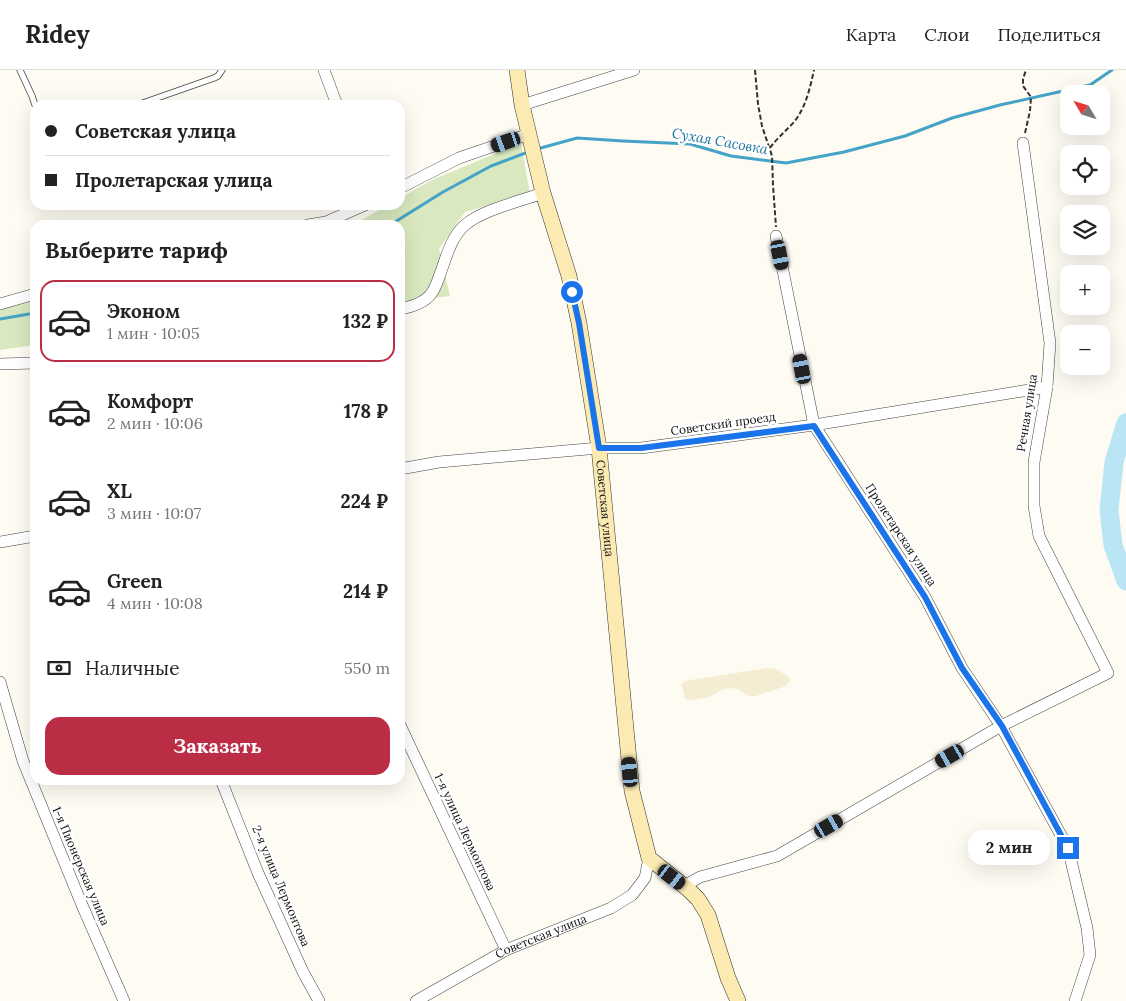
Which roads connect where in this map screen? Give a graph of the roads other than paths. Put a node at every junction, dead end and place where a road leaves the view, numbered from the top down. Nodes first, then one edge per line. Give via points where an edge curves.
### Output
1 (20, 70) edge
2 (222, 70) edge
3 (324, 70) edge
4 (517, 70) edge
5 (634, 70) edge
6 (33, 100) edge
7 (151, 100) edge
8 (335, 100) edge
9 (522, 105) junction
10 (530, 136) junction
11 (1023, 143) road end
12 (405, 185) edge
13 (544, 193) junction
14 (354, 210) edge
15 (331, 220) edge
16 (776, 236) road end
17 (30, 295) edge
18 (0, 304) edge
19 (405, 308) edge
20 (30, 363) edge
21 (0, 364) edge
22 (1047, 387) junction
23 (814, 426) junction
24 (599, 448) junction
25 (405, 468) edge
26 (30, 537) edge
27 (0, 542) edge
28 (0, 682) edge
29 (1002, 726) junction
30 (405, 735) edge
31 (30, 778) edge
32 (33, 785) edge
33 (223, 785) edge
34 (649, 858) junction
35 (684, 886) junction
36 (506, 950) junction
37 (124, 1001) edge
38 (319, 1001) edge
39 (416, 1001) edge
40 (738, 1001) edge
41 (1075, 1001) edge

1 - 6 lane
2 - 7 lane via 214,78
3 - 8 street
4 - 9 street
5 - 9 street
9 - 10 street
10 - 12 street via 459,158
10 - 13 street, Советская улица
11 - 22 street, Речная улица via 1050,343
13 - 19 street via 496,208 464,225 452,241 430,295
13 - 24 street, Советская улица via 569,276
14 - 15 street
16 - 23 street, Пролетарская улица
17 - 18 street
20 - 21 street
22 - 23 street, Советский проезд
22 - 29 street, Речная улица via 1034,462 1034,506 1039,536 1108,673
23 - 24 street, Советский проезд via 641,448
23 - 29 street, Пролетарская улица via 925,597 962,668
24 - 25 street, Советский проезд via 439,462
24 - 34 street, Советская улица via 632,791
26 - 27 street
28 - 31 street, 1-я Пионерская улица
29 - 35 street via 777,856 700,877
29 - 41 street, Пролетарская улица via 1068,848 1090,955
30 - 36 street, 1-я улица Лермонтова
32 - 37 street, 1-я Пионерская улица
33 - 38 street, 2-я улица Лермонтова via 258,873
34 - 35 street
34 - 36 street, Советская улица via 645,878 632,895 611,908
35 - 40 street via 708,915
36 - 39 street, Советская улица

